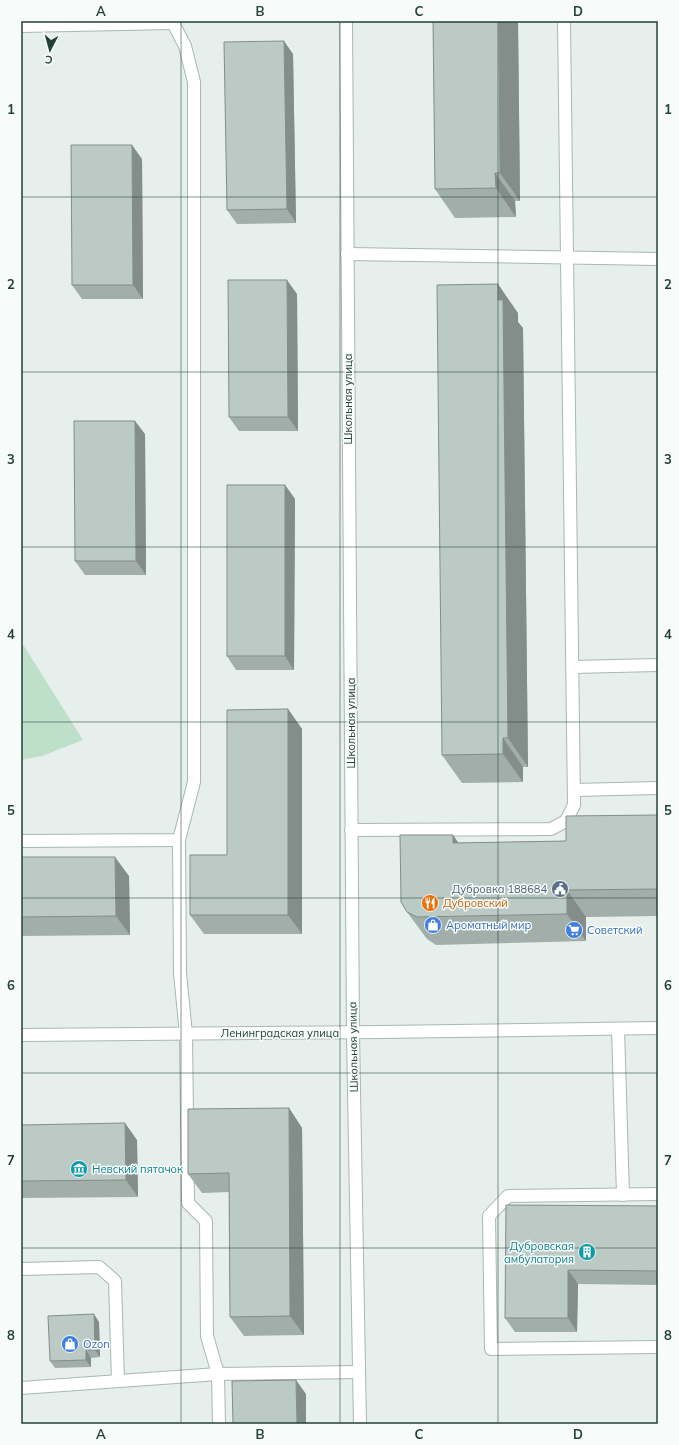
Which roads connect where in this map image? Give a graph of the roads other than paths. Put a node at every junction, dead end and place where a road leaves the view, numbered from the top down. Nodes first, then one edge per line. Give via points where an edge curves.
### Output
1 (346, 21) edge
2 (564, 21) edge
3 (172, 22) edge
4 (21, 26) edge
5 (347, 254) junction
6 (568, 257) junction
7 (658, 259) edge
8 (658, 665) edge
9 (573, 667) junction
10 (658, 788) edge
11 (574, 790) junction
12 (352, 830) junction
13 (179, 840) junction
14 (21, 841) edge
15 (658, 1028) edge
16 (618, 1029) junction
17 (353, 1032) junction
18 (186, 1034) junction
19 (21, 1035) edge
20 (658, 1194) edge
21 (624, 1195) junction
22 (21, 1269) edge
23 (658, 1347) edge
24 (359, 1372) junction
25 (218, 1374) junction
26 (118, 1380) junction
27 (21, 1388) edge
28 (219, 1424) edge
29 (360, 1424) edge

1 - 5 street, Школьная улица
2 - 6 street
3 - 4 street
3 - 13 street via 185,46 194,82 194,782
5 - 6 street
5 - 12 street, Школьная улица
6 - 7 street
6 - 9 street
8 - 9 street
9 - 11 street
10 - 11 street
11 - 12 street via 574,805 566,821 551,829
12 - 17 street, Школьная улица
13 - 14 street
13 - 18 street via 180,973
15 - 16 street, Ленинградская улица
16 - 17 street, Ленинградская улица
16 - 21 street
17 - 18 street, Ленинградская улица
17 - 24 street, Школьная улица
18 - 19 street, Ленинградская улица
18 - 25 street via 188,1203 206,1221 207,1336
20 - 21 street
21 - 23 street via 508,1196 489,1216 491,1349
22 - 26 street via 99,1267 115,1281
24 - 25 street
24 - 29 street, Школьная улица
25 - 26 street
25 - 28 street
26 - 27 street

